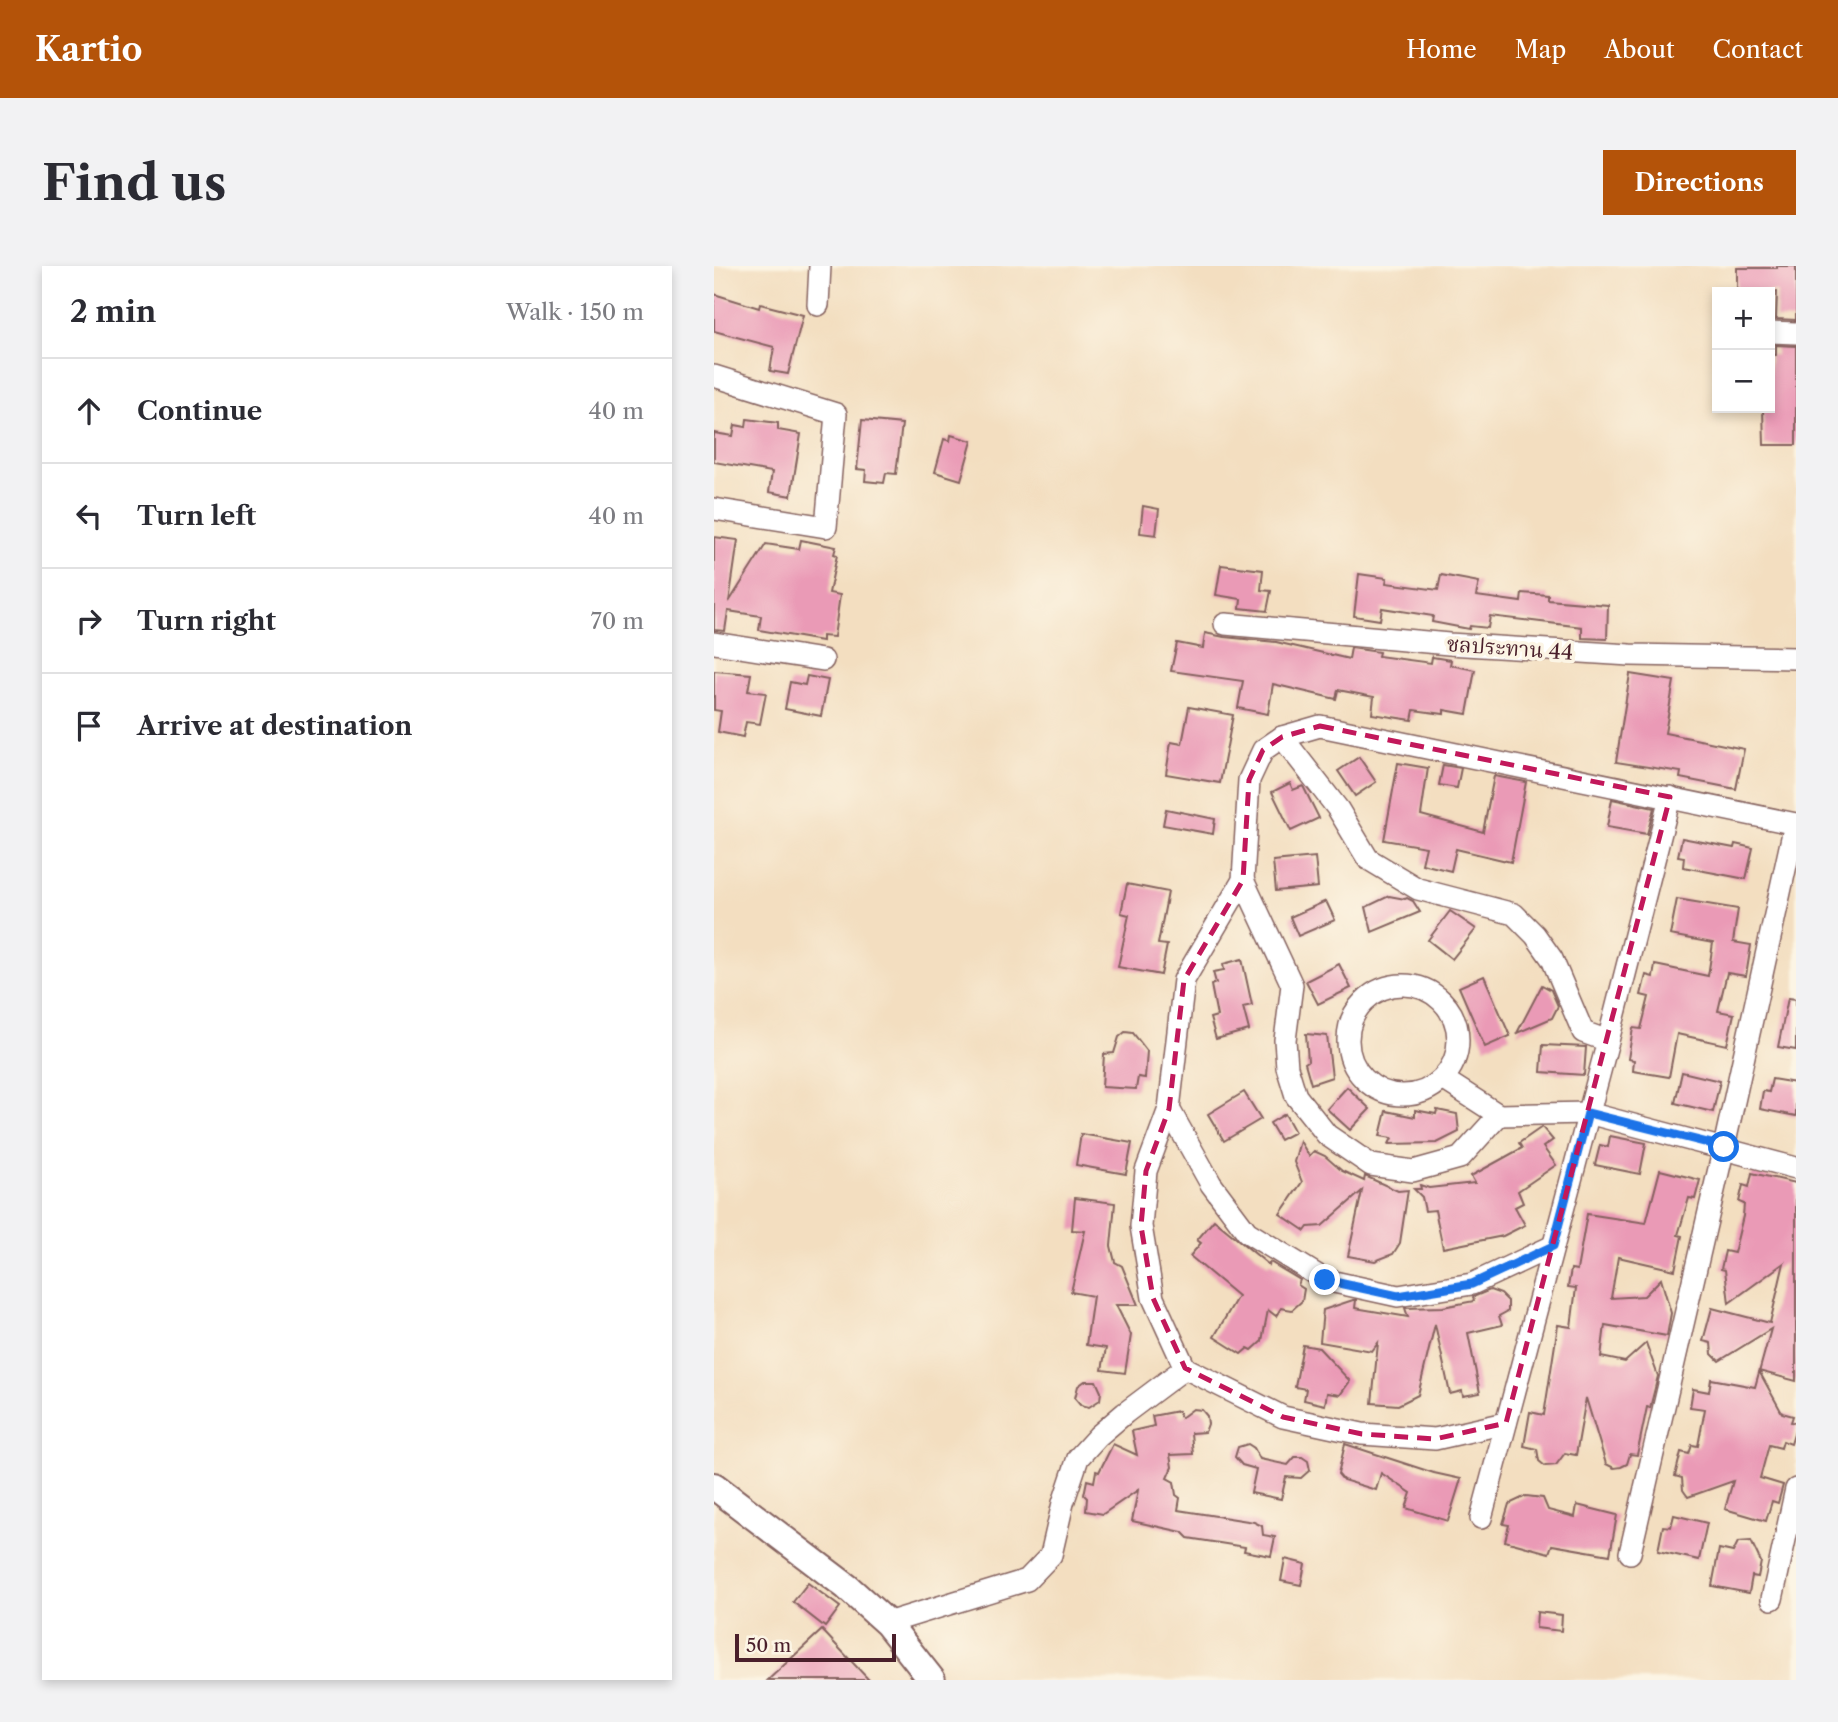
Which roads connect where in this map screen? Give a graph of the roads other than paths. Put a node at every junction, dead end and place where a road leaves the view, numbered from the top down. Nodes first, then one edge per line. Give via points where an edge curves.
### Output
1 (820, 266) edge
2 (818, 305) dead end
3 (1775, 332) edge
4 (1796, 333) edge
5 (714, 376) edge
6 (714, 509) edge
7 (1225, 624) dead end
8 (714, 643) edge
9 (1796, 657) edge
10 (823, 660) dead end
11 (1282, 737) junction
12 (1670, 797) junction
13 (1796, 824) edge
14 (1243, 880) junction
15 (1608, 1041) junction
16 (1443, 1079) junction
17 (1169, 1109) junction
18 (1588, 1113) junction
19 (1499, 1115) junction
20 (1724, 1147) junction
21 (1796, 1168) edge
22 (1553, 1246) junction
23 (1185, 1367) junction
24 (1506, 1423) junction
25 (714, 1486) edge
26 (1796, 1489) edge
27 (1481, 1518) dead end
28 (1630, 1553) dead end
29 (1772, 1599) dead end
30 (887, 1623) junction
31 (932, 1680) edge

1 - 2 street
3 - 4 street
5 - 6 street via 836,414 826,527
7 - 9 street, ชลประทาน 44 via 1602,653
8 - 10 street
11 - 12 street via 1320,726
11 - 14 street via 1263,750 1249,780
11 - 15 street via 1338,809 1368,859 1418,889 1514,914 1552,959 1583,1031
12 - 13 street
12 - 15 street
13 - 20 street
14 - 17 street via 1184,980
14 - 19 street via 1292,985 1286,1067 1296,1096 1327,1135 1371,1165 1413,1171 1461,1158
15 - 18 street
16 - 16 street via 1425,1091 1406,1095 1387,1093 1367,1082 1349,1052 1348,1032 1363,1003 1395,986 1414,986 1443,1002 1454,1018 1458,1037 1454,1063
16 - 19 street
17 - 22 street via 1211,1184 1247,1232 1325,1280 1398,1296 1472,1284
17 - 23 street via 1146,1171 1141,1226 1153,1298
18 - 19 street
18 - 20 street
18 - 22 street
20 - 21 street
20 - 28 street
22 - 24 street
23 - 24 street via 1283,1417 1362,1434 1436,1439
23 - 30 street via 1125,1413 1078,1458 1051,1555 1027,1580
24 - 27 street
25 - 30 street via 848,1587
26 - 29 street
30 - 31 street

